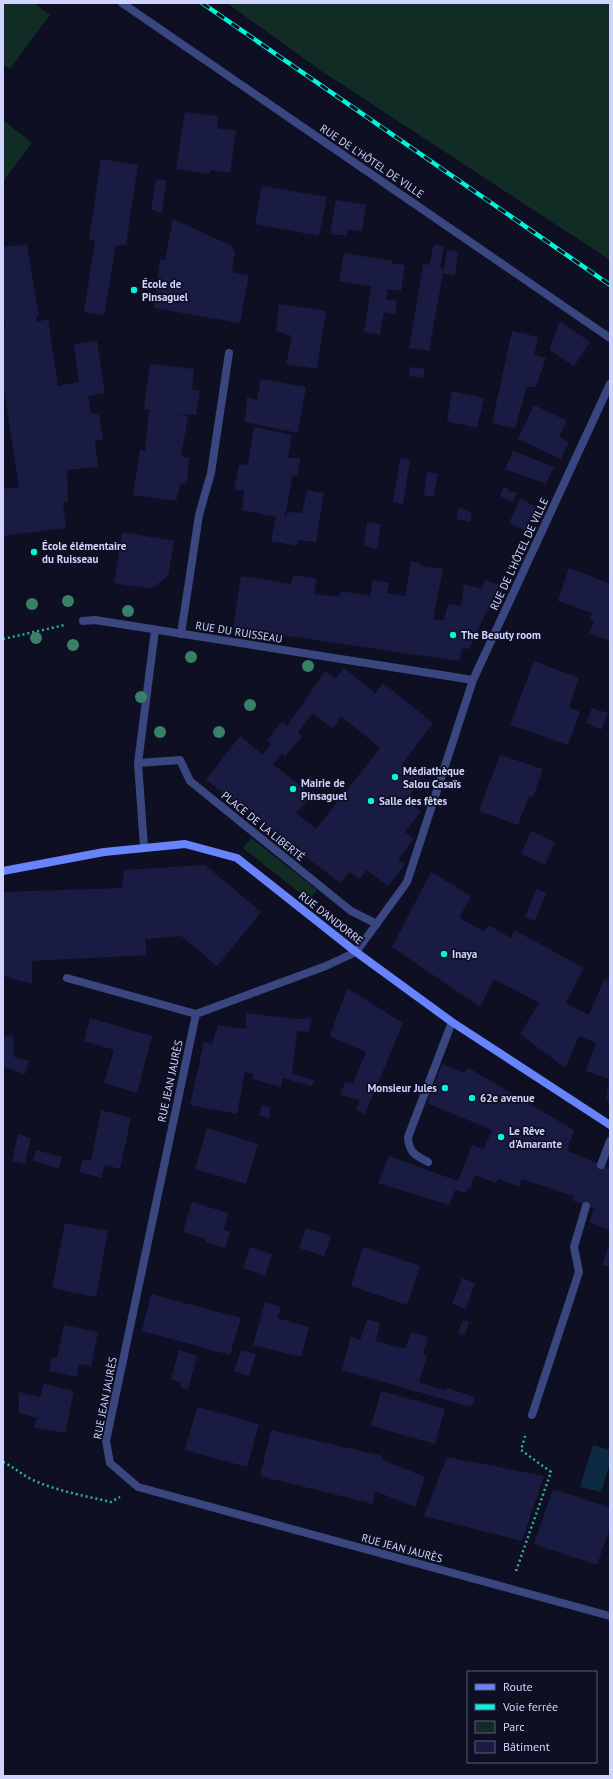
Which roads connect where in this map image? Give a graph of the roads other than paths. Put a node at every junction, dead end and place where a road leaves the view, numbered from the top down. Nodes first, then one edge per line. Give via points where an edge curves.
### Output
1 (122, 3) edge
2 (610, 338) edge
3 (229, 353) dead end
4 (610, 384) edge
5 (83, 621) road end
6 (155, 630) junction
7 (181, 634) junction
8 (473, 680) junction
9 (138, 763) junction
10 (144, 847) junction
11 (3, 871) edge
12 (377, 924) junction
13 (356, 952) junction
14 (67, 978) dead end
15 (196, 1014) junction
16 (452, 1022) junction
17 (610, 1125) edge
18 (610, 1141) edge
19 (428, 1162) dead end
20 (601, 1165) dead end
21 (586, 1206) dead end
22 (532, 1415) road end
23 (610, 1616) edge

1 - 2 street, RUE DE L'HÔTEL DE VILLE
3 - 7 street via 211,473 199,515
4 - 8 street, RUE DE L'HÔTEL DE VILLE
5 - 6 street, RUE DU RUISSEAU via 95,620
6 - 7 street, RUE DU RUISSEAU
6 - 9 street
7 - 8 street, RUE DU RUISSEAU
8 - 12 street, RUE DE L'HÔTEL DE VILLE via 407,882
9 - 10 street
9 - 12 street, PLACE DE LA LIBERTÉ via 180,760 190,781 351,911
10 - 11 main road, RUE D'ANDORRE
10 - 13 main road, RUE D'ANDORRE via 185,844 237,858
12 - 13 street, RUE DE L'HÔTEL DE VILLE
13 - 15 street via 319,969
13 - 16 main road, RUE D'ANDORRE
14 - 15 street
15 - 23 street, RUE JEAN JAURÈS via 106,1441 110,1463 138,1487
16 - 17 main road, RUE D'ANDORRE
16 - 19 street via 408,1137 409,1147
18 - 20 street
21 - 22 street via 574,1247 580,1272

